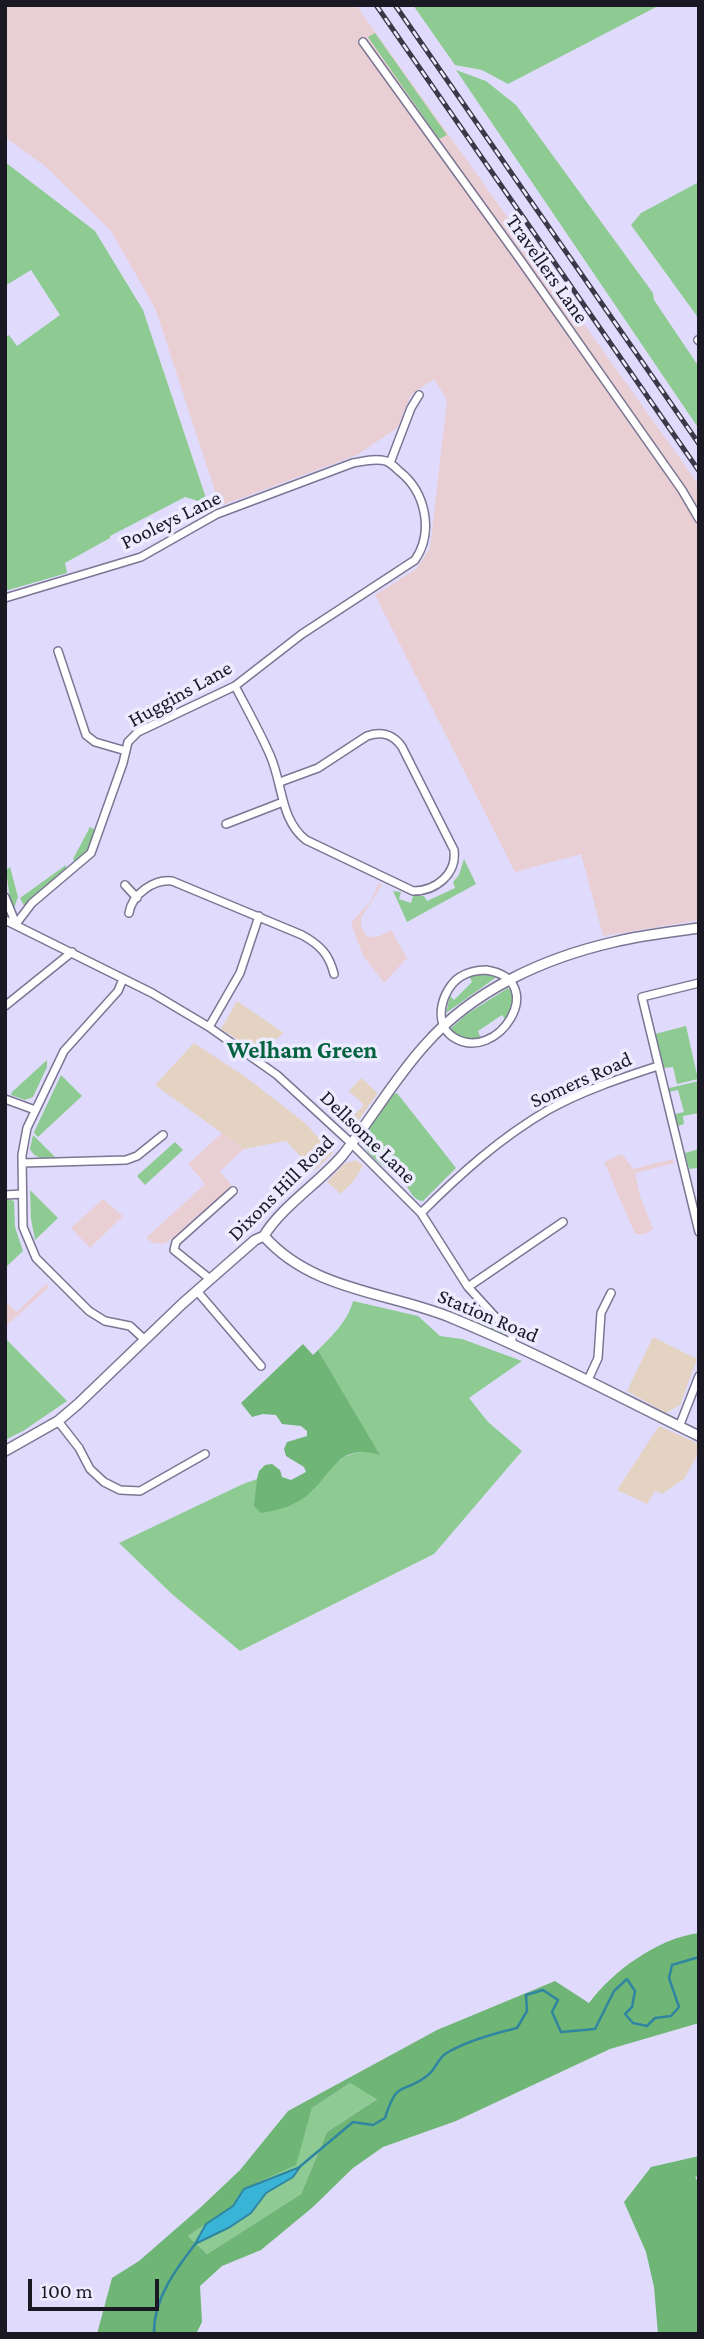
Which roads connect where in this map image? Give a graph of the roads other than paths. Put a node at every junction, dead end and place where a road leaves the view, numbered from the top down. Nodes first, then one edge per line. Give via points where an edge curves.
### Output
1 (363, 42) dead end
2 (419, 395) dead end
3 (390, 463) junction
4 (699, 519) edge
5 (5, 598) edge
6 (58, 651) dead end
7 (235, 686) junction
8 (126, 751) junction
9 (280, 782) junction
10 (283, 802) junction
11 (226, 824) dead end
12 (125, 885) dead end
13 (5, 897) edge
14 (137, 898) junction
15 (129, 913) dead end
16 (259, 916) junction
17 (5, 920) edge
18 (16, 924) junction
19 (699, 928) edge
20 (72, 952) junction
21 (334, 974) dead end
22 (123, 979) junction
23 (509, 981) junction
24 (699, 983) edge
25 (5, 1006) edge
26 (442, 1026) junction
27 (209, 1027) junction
28 (658, 1066) junction
29 (5, 1099) edge
30 (35, 1110) junction
31 (163, 1135) dead end
32 (351, 1143) junction
33 (22, 1163) junction
34 (233, 1191) dead end
35 (22, 1194) junction
36 (5, 1195) edge
37 (421, 1213) junction
38 (563, 1222) dead end
39 (699, 1232) edge
40 (264, 1236) junction
41 (210, 1279) junction
42 (468, 1287) junction
43 (197, 1291) junction
44 (611, 1293) dead end
45 (145, 1340) junction
46 (512, 1344) junction
47 (261, 1366) dead end
48 (699, 1376) edge
49 (589, 1380) junction
50 (58, 1421) junction
51 (679, 1427) junction
52 (699, 1436) edge
53 (5, 1451) edge
54 (205, 1454) dead end

1 - 4 street, Travellers Lane
2 - 3 street
3 - 5 street, Pooleys Lane via 353,463 217,514 141,557
3 - 7 street, Huggins Lane via 413,484 424,504 425,533 415,560 302,634
6 - 8 street via 86,735 94,742
7 - 8 street, Huggins Lane via 138,732
7 - 9 street
8 - 18 street, Huggins Lane via 92,853 32,903
9 - 10 street
9 - 10 street via 318,768 367,736 391,735 402,747 454,850 454,867 445,879 426,889 407,889 306,840 293,827
10 - 11 street
12 - 14 street
13 - 18 street
14 - 15 street
14 - 16 street via 156,882 172,881
16 - 21 street via 314,942 330,958
16 - 27 street via 240,973
17 - 18 street, Dellsome Lane
18 - 20 street, Dellsome Lane
19 - 23 street, Dixons Hill Road via 616,941
20 - 22 street, Dellsome Lane
20 - 25 street
22 - 27 street, Dellsome Lane
22 - 30 street via 118,991 64,1051
23 - 26 street, Dixons Hill Road
23 - 26 street via 485,970 458,978 445,996
23 - 26 street via 516,993 514,1013 492,1037 460,1041
24 - 28 street via 642,997
26 - 32 street, Dixons Hill Road via 394,1082
27 - 32 street, Dellsome Lane via 277,1076
28 - 37 street, Somers Road via 612,1081 528,1122 483,1155
28 - 39 street, Somers Road
29 - 30 street
30 - 33 street via 23,1139
31 - 33 street via 126,1160
32 - 37 street, Dellsome Lane
32 - 40 street, Dixons Hill Road
33 - 35 street
34 - 41 street via 176,1242 174,1250
35 - 36 street
35 - 45 street via 26,1237 44,1268 89,1311 106,1321 130,1326
37 - 42 street, Dellsome Lane
38 - 42 street
40 - 41 street, Dixons Hill Road
40 - 46 street, Station Road via 283,1254 327,1280 434,1311
41 - 43 street, Dixons Hill Road
42 - 46 street, Dellsome Lane via 512,1335
43 - 45 street, Dixons Hill Road
43 - 47 street
44 - 49 street via 601,1313 598,1358
45 - 50 street, Dixons Hill Road
46 - 49 street, Station Road
48 - 51 street
49 - 51 street, Station Road
50 - 53 street, Dixons Hill Road
50 - 54 street via 90,1469 120,1490 139,1491
51 - 52 street, Station Road

